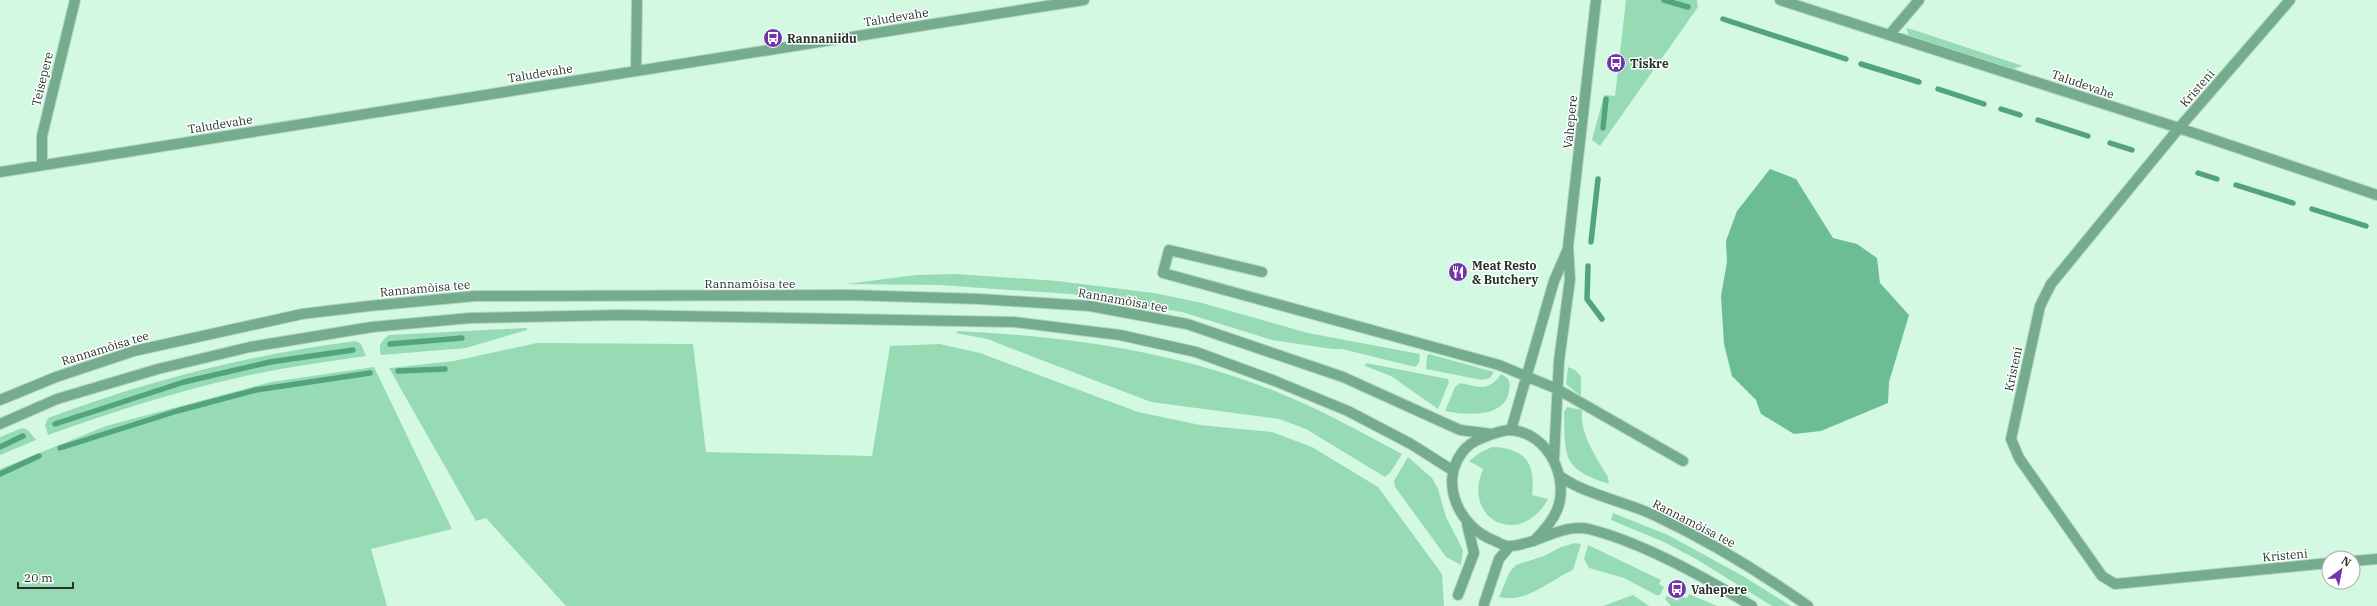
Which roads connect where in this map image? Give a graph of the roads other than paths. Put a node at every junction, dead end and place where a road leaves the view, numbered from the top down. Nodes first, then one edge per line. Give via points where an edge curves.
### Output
1 (75, 0) edge
2 (637, 0) edge
3 (1084, 0) edge
4 (1596, 0) edge
5 (1780, 0) edge
6 (1919, 0) edge
7 (2290, 0) edge
8 (1890, 34) junction
9 (636, 72) junction
10 (2179, 128) junction
11 (42, 166) junction
12 (0, 172) edge
13 (2377, 195) edge
14 (1568, 247) junction
15 (1262, 272) dead end
16 (1526, 376) junction
17 (1557, 389) junction
18 (0, 400) edge
19 (0, 424) edge
20 (1511, 430) junction
21 (1492, 434) junction
22 (1554, 459) junction
23 (1683, 460) dead end
24 (1452, 470) junction
25 (1561, 477) junction
26 (1468, 524) junction
27 (1534, 541) junction
28 (1509, 547) junction
29 (2377, 559) edge
30 (2361, 560) edge
31 (2321, 564) edge
32 (1458, 595) dead end
33 (1484, 604) dead end
34 (1752, 606) edge
35 (1808, 606) edge

1 - 11 street, Teisepere via 42,136
2 - 9 street
3 - 9 street, Taludevahe
4 - 14 street, Vahepere
5 - 8 street, Taludevahe
6 - 8 street
7 - 10 street, Kristeni
8 - 10 street, Taludevahe via 2005,74
9 - 11 street, Taludevahe
10 - 13 street, Taludevahe
10 - 31 street, Kristeni via 2051,284 2040,306 2011,439 2019,458 2102,576 2115,584
11 - 12 street, Taludevahe
14 - 16 street, Vahepere via 1554,281
14 - 17 street, Vahepere via 1570,279
15 - 16 street via 1169,250 1163,273 1500,365
16 - 17 street
16 - 20 street, Vahepere
17 - 22 street, Vahepere
17 - 23 street
18 - 21 street, Rannamõisa tee via 56,377 134,351 302,314 475,296 850,295 980,298 1090,306 1187,324 1343,377 1460,430
19 - 24 street via 57,399 158,369 250,347 372,327 470,318 622,315 1014,322 1120,334 1196,352 1275,380 1348,411 1411,444
20 - 21 street
20 - 22 street via 1529,436
21 - 24 street via 1476,441 1461,453
22 - 25 street
24 - 26 street via 1452,484 1458,506
25 - 27 street via 1561,495 1557,510 1550,523
25 - 35 street, Rannamõisa tee via 1577,488 1656,516 1714,546
26 - 28 street via 1482,536
26 - 32 street via 1474,553
27 - 28 street
27 - 34 street via 1572,528 1588,529 1642,549 1695,574
28 - 33 street via 1499,559
29 - 30 street

